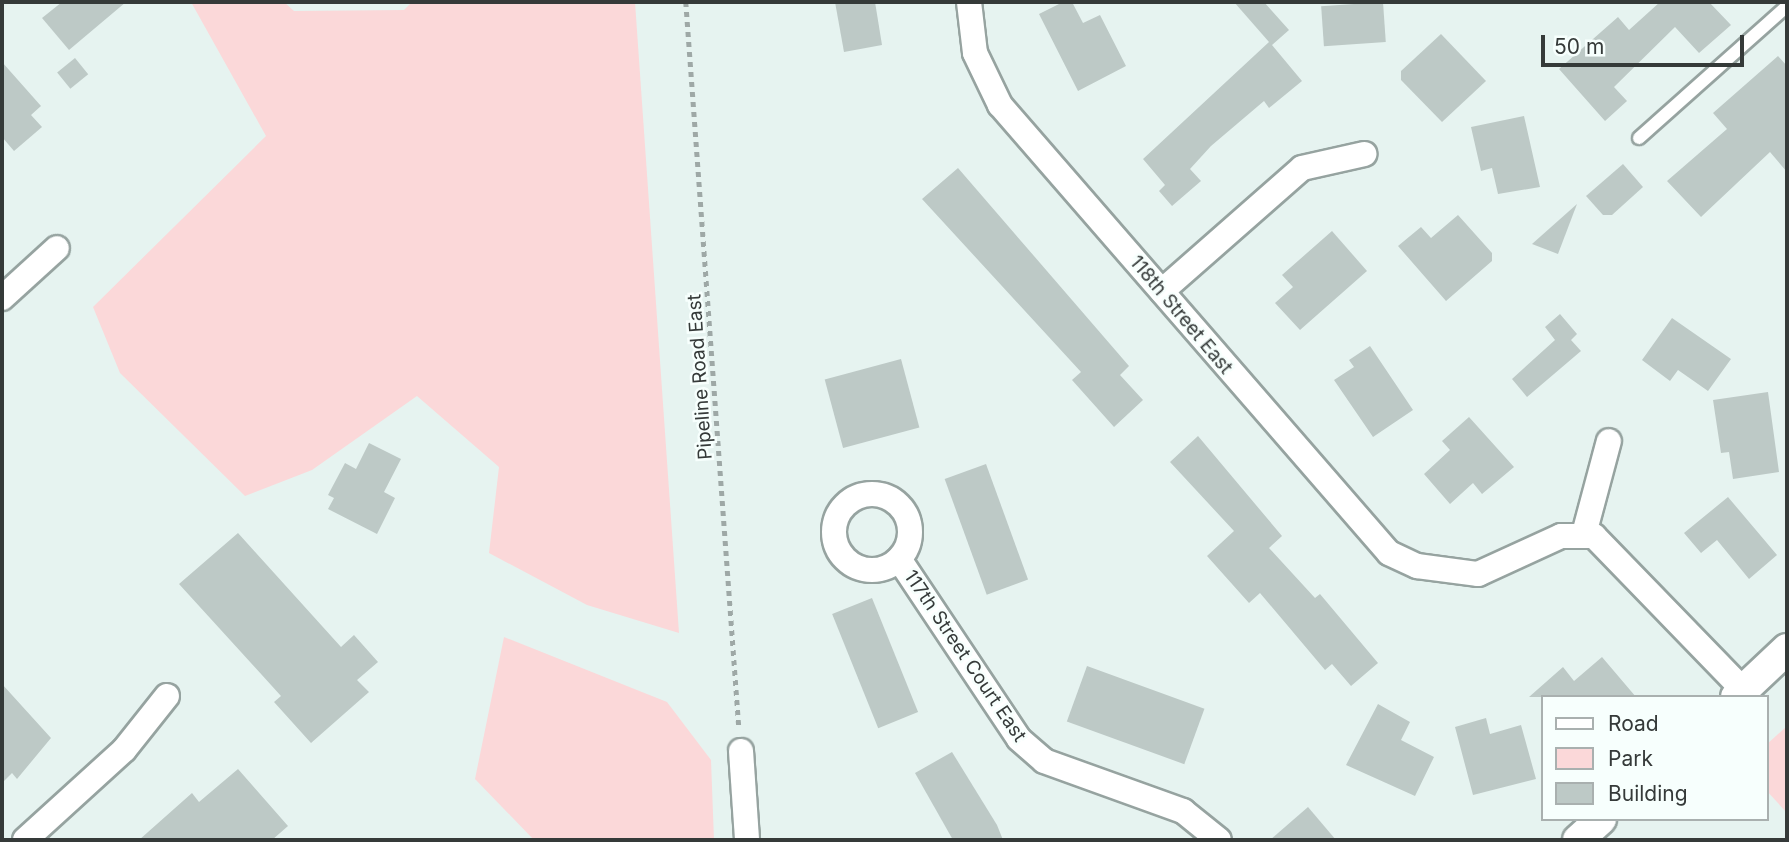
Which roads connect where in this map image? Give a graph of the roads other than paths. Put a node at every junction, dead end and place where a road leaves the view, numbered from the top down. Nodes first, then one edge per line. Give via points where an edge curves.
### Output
1 (969, 2) edge
2 (1787, 6) edge
3 (1639, 138) dead end
4 (1364, 154) dead end
5 (57, 248) dead end
6 (1163, 291) junction
7 (2, 298) edge
8 (1609, 441) dead end
9 (1584, 534) junction
10 (900, 559) dead end
11 (1787, 649) edge
12 (1740, 693) edge
13 (167, 696) dead end
14 (741, 751) road end
15 (1599, 821) edge
16 (25, 840) edge
17 (747, 840) edge
18 (1219, 840) edge
19 (1578, 840) edge

1 - 6 street, 118th Street East via 975,53 995,97
2 - 3 lane
4 - 6 street via 1302,168
5 - 7 street
6 - 9 street, 118th Street East via 1389,553 1417,566 1478,574 1561,536
8 - 9 street
9 - 12 street via 1603,542
10 - 18 street, 117th Street Court East via 1019,739 1044,761 1183,811
11 - 12 street
13 - 16 street via 124,750
14 - 17 street
15 - 19 street

